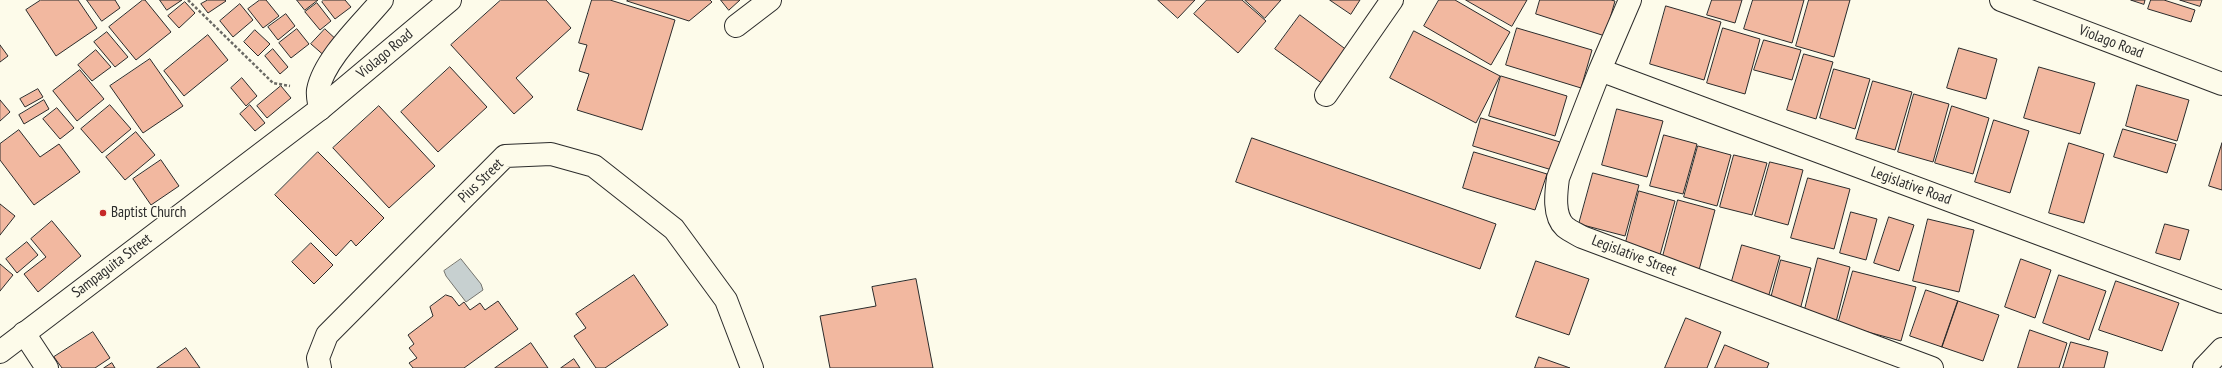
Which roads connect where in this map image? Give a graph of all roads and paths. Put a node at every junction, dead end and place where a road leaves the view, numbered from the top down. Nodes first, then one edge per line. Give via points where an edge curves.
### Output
1 (188, 0) edge
2 (382, 0) edge
3 (450, 0) edge
4 (770, 0) edge
5 (1392, 0) edge
6 (1630, 0) edge
7 (2001, 0) edge
8 (736, 26) dead end
9 (1600, 70) junction
10 (2222, 84) edge
11 (1326, 95) dead end
12 (319, 100) junction
13 (2222, 302) edge
14 (24, 333) junction
15 (2222, 349) edge
16 (0, 352) edge
17 (319, 363) edge
18 (47, 368) edge
19 (752, 368) edge
20 (1932, 368) edge
21 (2204, 368) edge

1 - 12 path via 273,83
2 - 12 street via 336,54 324,74
3 - 12 street, Violago Road
4 - 8 street
5 - 11 street
6 - 9 street, Legislative Street
7 - 10 street, Violago Road
9 - 13 street, Legislative Road
9 - 20 street, Legislative Street via 1558,178 1557,211 1565,227 1582,237
12 - 14 street, Sampaguita Street
14 - 16 street, Sampaguita Street
14 - 18 street
15 - 21 street
17 - 19 street, Pius Street via 327,335 505,156 551,154 594,166 674,229 726,300

